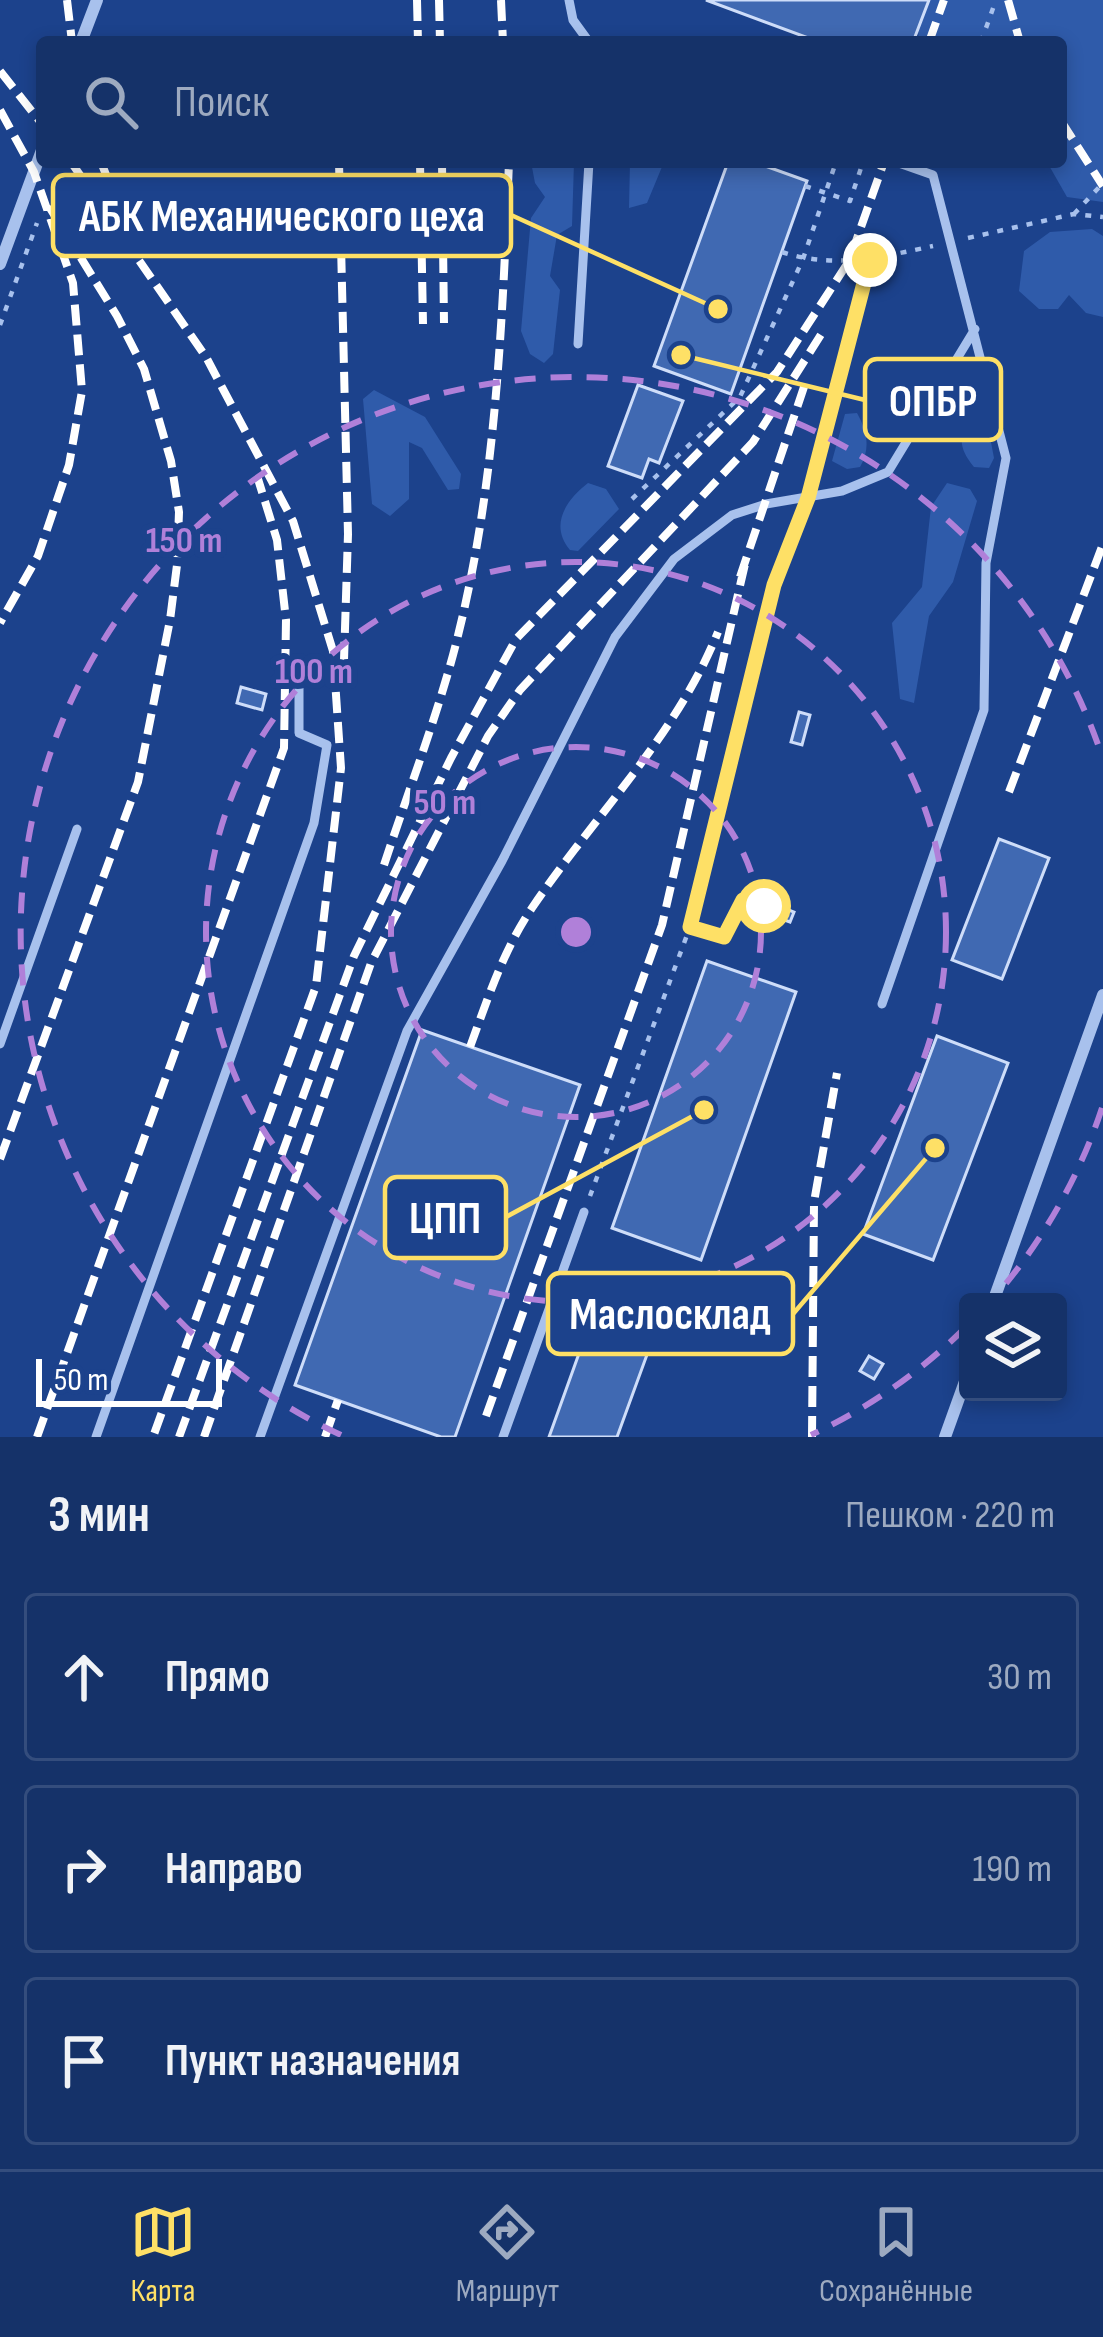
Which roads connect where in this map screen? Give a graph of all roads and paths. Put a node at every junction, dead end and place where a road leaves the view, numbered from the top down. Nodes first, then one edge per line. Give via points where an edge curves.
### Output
1 (97, 0) edge
2 (569, 0) edge
3 (996, 0) edge
4 (83, 36) edge
5 (585, 36) edge
6 (983, 36) edge
7 (36, 166) edge
8 (589, 168) edge
9 (834, 168) edge
10 (861, 168) edge
11 (913, 168) edge
12 (1103, 183) edge
13 (806, 186) dead end
14 (1074, 214) dead end
15 (38, 221) dead end
16 (870, 260) dead end
17 (0, 264) edge
18 (0, 325) edge
19 (975, 328) junction
20 (578, 344) dead end
21 (808, 498) junction
22 (632, 499) dead end
23 (299, 673) dead end
24 (77, 829) dead end
25 (764, 906) dead end
26 (690, 927) junction
27 (1103, 994) edge
28 (882, 1004) dead end
29 (0, 1044) edge
30 (584, 1213) joint
31 (996, 1293) edge
32 (959, 1398) edge
33 (95, 1437) edge
34 (260, 1437) edge
35 (503, 1437) edge
36 (945, 1437) edge

1 - 4 street
2 - 5 lane
3 - 6 path
7 - 17 street
8 - 20 lane
9 - 22 path via 740,397
10 - 13 path, bridge via 850,201
11 - 19 lane via 933,175
12 - 14 path
15 - 18 path
16 - 21 path
19 - 21 lane via 887,472
19 - 28 lane via 1006,458 986,563 984,710
21 - 26 path via 774,585
21 - 34 lane via 732,515 674,559 616,637 407,1031
23 - 33 lane via 299,734 327,746 314,823
24 - 29 lane
25 - 26 path via 743,900 724,937
26 - 30 path
27 - 31 street
30 - 35 lane
32 - 36 street

